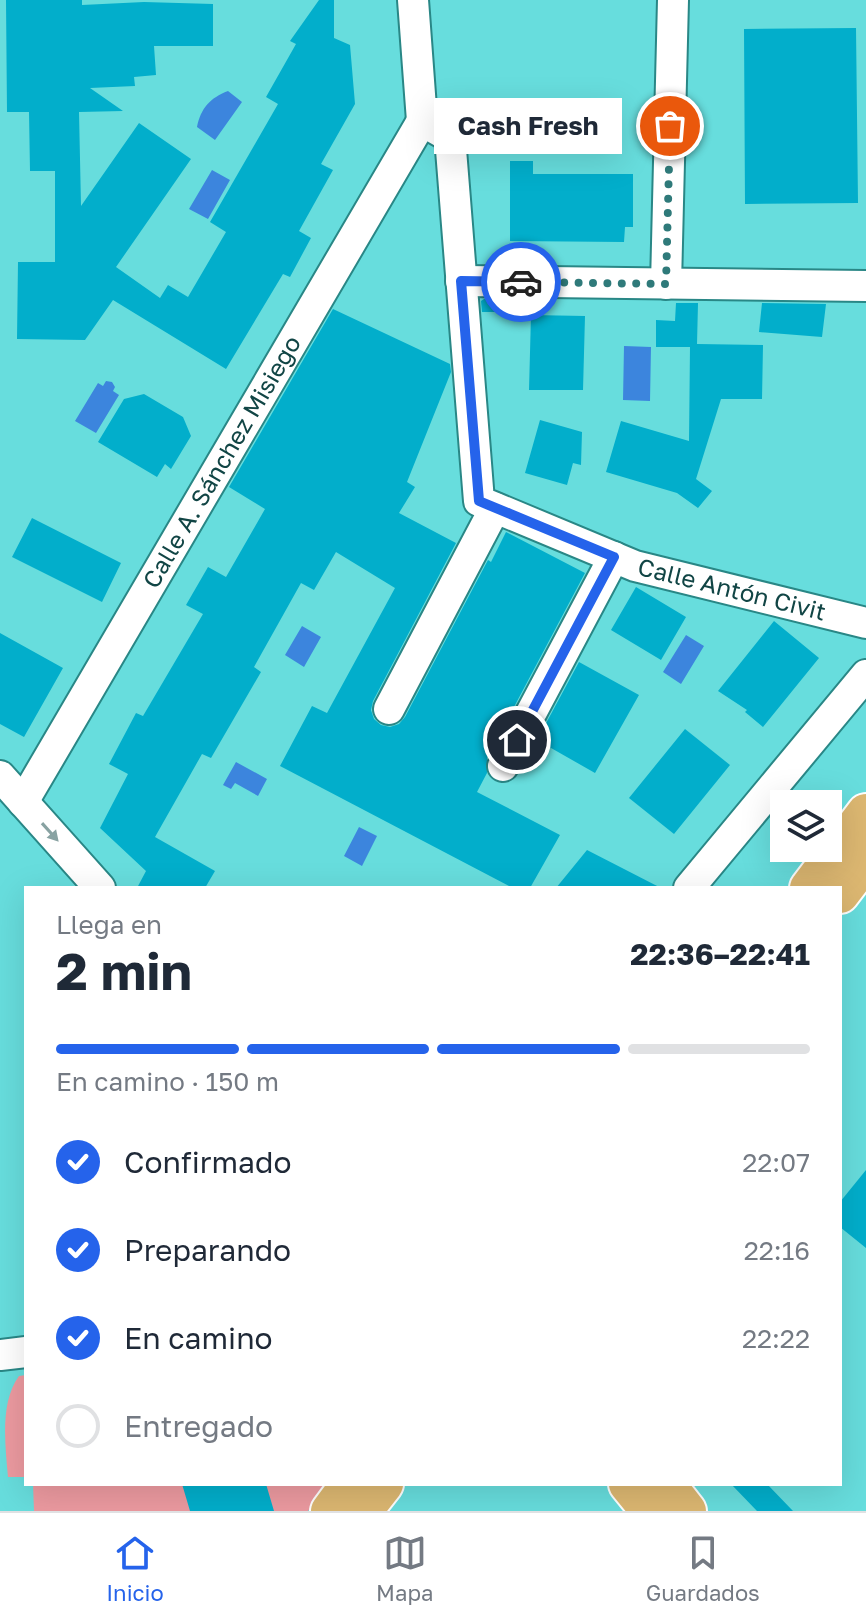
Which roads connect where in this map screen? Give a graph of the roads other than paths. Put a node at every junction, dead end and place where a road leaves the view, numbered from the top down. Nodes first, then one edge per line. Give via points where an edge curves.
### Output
1 (413, 0) edge
2 (673, 0) edge
3 (422, 121) junction
4 (461, 281) junction
5 (666, 284) junction
6 (866, 286) edge
7 (495, 508) junction
8 (614, 557) junction
9 (866, 623) edge
10 (862, 688) edge
11 (389, 709) dead end
12 (503, 766) dead end
13 (0, 776) edge
14 (23, 802) junction
15 (866, 813) edge
16 (866, 860) edge
17 (98, 886) edge
18 (691, 886) edge
19 (811, 886) edge
20 (842, 891) edge
21 (24, 1352) edge
22 (0, 1355) edge
23 (349, 1486) edge
24 (382, 1486) edge
25 (630, 1486) edge
26 (668, 1486) edge
27 (330, 1511) edge
28 (363, 1511) edge
29 (650, 1511) edge
30 (687, 1511) edge

1 - 3 street
2 - 5 street
3 - 4 street via 450,137
3 - 14 street, Calle A. Sánchez Misiego
4 - 5 street
4 - 7 street via 479,501
5 - 6 street
7 - 8 street, Calle Antón Civit
7 - 11 street
8 - 9 street, Calle Antón Civit
8 - 12 street
10 - 18 street
13 - 14 street
14 -> 17 street
15 - 19 main road
16 - 20 main road
21 - 22 street
23 - 27 main road
24 - 28 main road
25 - 29 main road
26 - 30 main road

